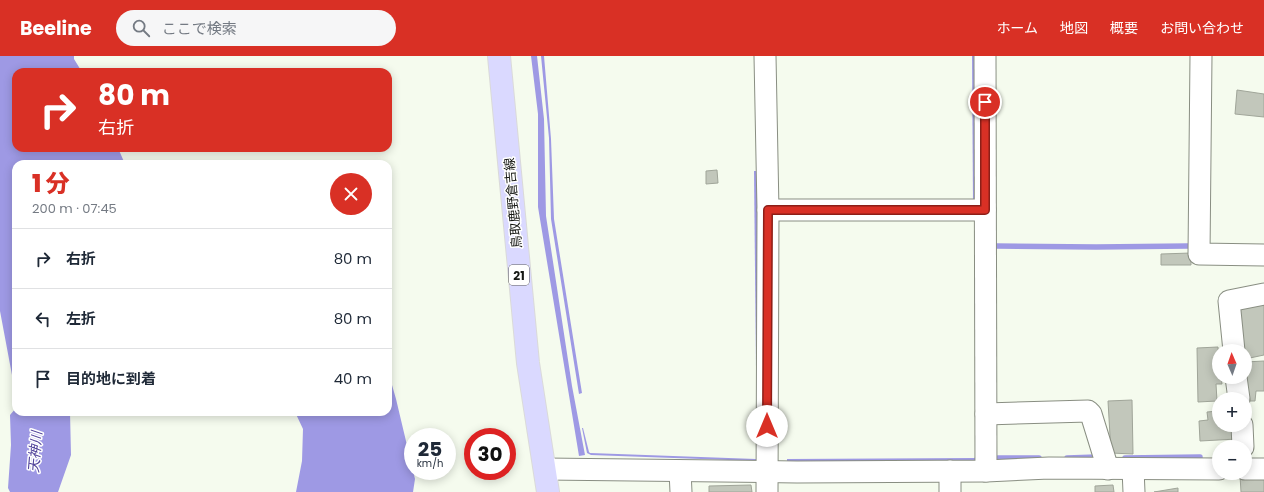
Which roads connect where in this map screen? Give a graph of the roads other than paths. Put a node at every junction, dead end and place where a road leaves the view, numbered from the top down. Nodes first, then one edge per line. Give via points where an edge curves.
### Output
1 (499, 56) edge
2 (765, 56) edge
3 (985, 56) edge
4 (1201, 56) edge
5 (768, 210) junction
6 (985, 210) junction
7 (1264, 255) edge
8 (1264, 294) edge
9 (1233, 344) edge
10 (986, 414) junction
11 (545, 469) junction
12 (1108, 469) junction
13 (1133, 469) junction
14 (1212, 469) edge
15 (1252, 469) edge
16 (1264, 469) edge
17 (986, 470) junction
18 (680, 471) junction
19 (950, 471) junction
20 (767, 482) edge
21 (548, 492) edge
22 (681, 492) edge
23 (950, 492) edge
24 (1134, 492) edge

1 - 11 main road, 鳥取鹿野倉吉線 / 21 via 528,363
2 - 5 street
3 - 6 street
4 - 7 street via 1199,254
5 - 6 street
5 - 20 street
6 - 10 street
8 - 9 street via 1229,301
10 - 12 street via 1088,411
10 - 17 street
11 - 18 street
11 - 21 main road, 鳥取鹿野倉吉線 / 21
12 - 13 street
12 - 17 street
13 - 14 street
13 - 24 street
15 - 16 street
17 - 19 street
18 - 20 street
18 - 22 street
19 - 20 street
19 - 23 street

